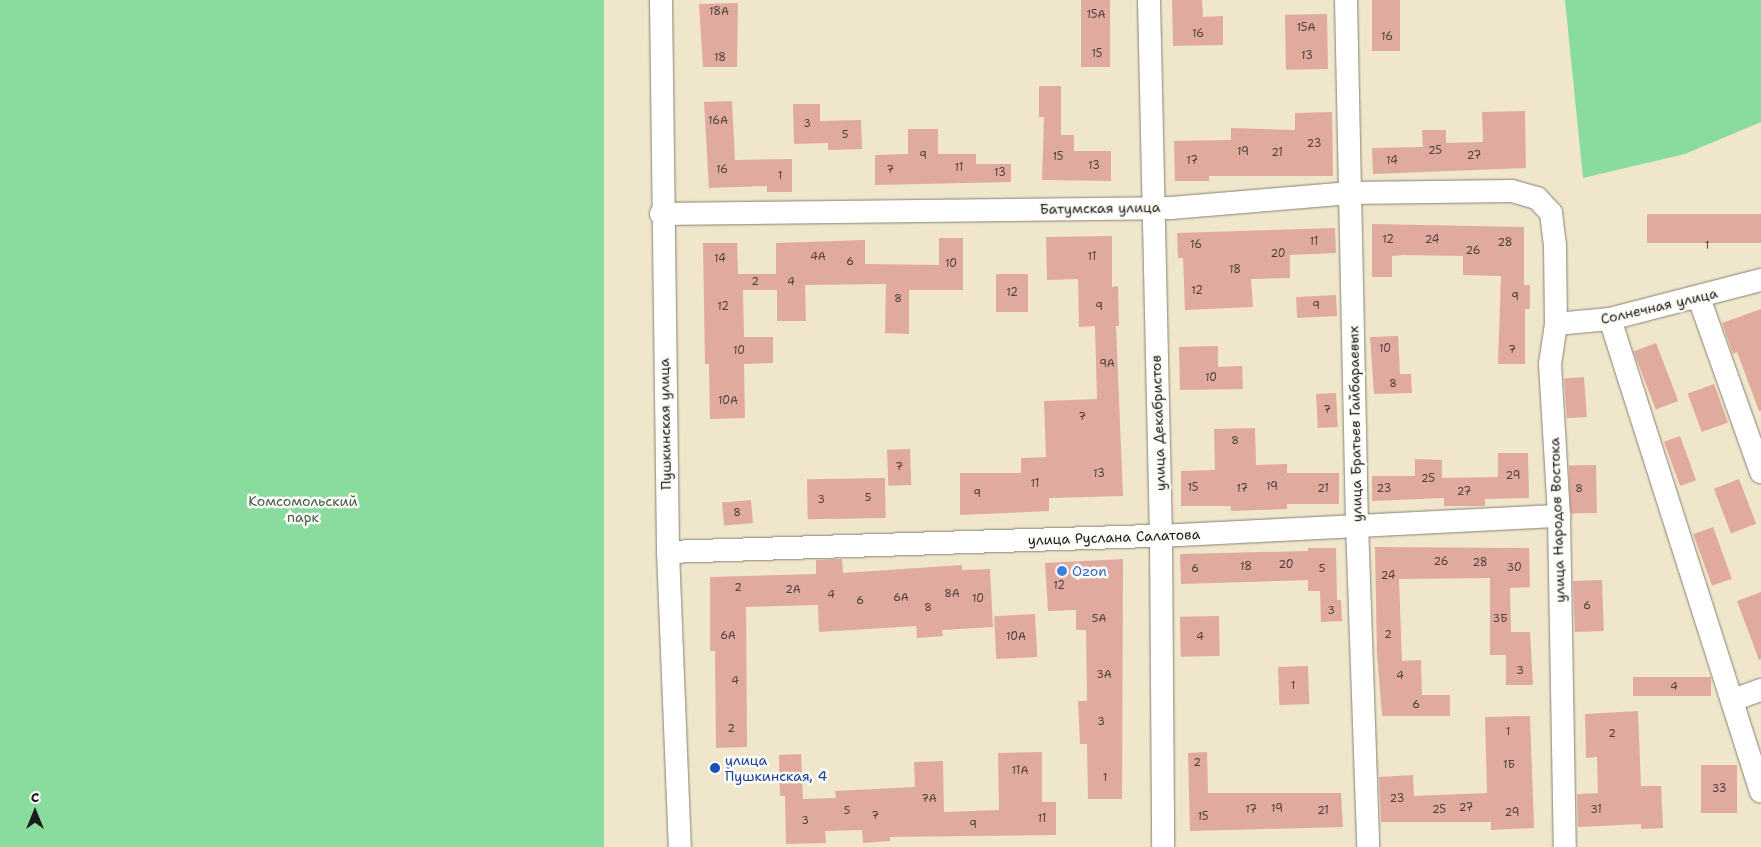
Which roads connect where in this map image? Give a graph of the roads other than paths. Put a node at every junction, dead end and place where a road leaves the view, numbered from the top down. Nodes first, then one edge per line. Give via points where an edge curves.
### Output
1 (661, 0) edge
2 (1149, 0) edge
3 (1346, 0) edge
4 (1350, 193) junction
5 (1537, 198) joint
6 (1152, 207) junction
7 (661, 214) junction
8 (1761, 280) edge
9 (1699, 298) junction
10 (1610, 319) junction
11 (1556, 324) junction
12 (1761, 472) edge
13 (1559, 516) junction
14 (1357, 524) junction
15 (1161, 536) junction
16 (668, 552) junction
17 (1761, 690) edge
18 (1733, 700) junction
19 (1761, 791) edge
20 (680, 847) edge
21 (1163, 847) edge
22 (1368, 847) edge
23 (1564, 847) edge

1 - 7 street, Пушкинская улица
2 - 6 street, улица Декабристов
3 - 4 street, улица Братьев Гайбараевых
4 - 5 street, Батумская улица via 1512,191
4 - 6 street, Батумская улица
4 - 14 street, улица Братьев Гайбараевых
5 - 11 street, улица Народов Востока via 1551,213 1555,245
6 - 7 street, Батумская улица
6 - 15 street, улица Декабристов
7 - 16 street, Пушкинская улица
8 - 9 street, Солнечная улица
9 - 10 street, Солнечная улица
9 - 12 street
10 - 11 street, Солнечная улица
10 - 18 street
11 - 13 street, улица Народов Востока via 1550,364
13 - 14 street, улица Руслана Салатова
13 - 23 street, улица Народов Востока
14 - 15 street, улица Руслана Салатова
14 - 22 street, улица Братьев Гайбараевых
15 - 16 street, улица Руслана Салатова
15 - 21 street, улица Декабристов
16 - 20 street, Пушкинская улица
17 - 18 street
18 - 19 street

